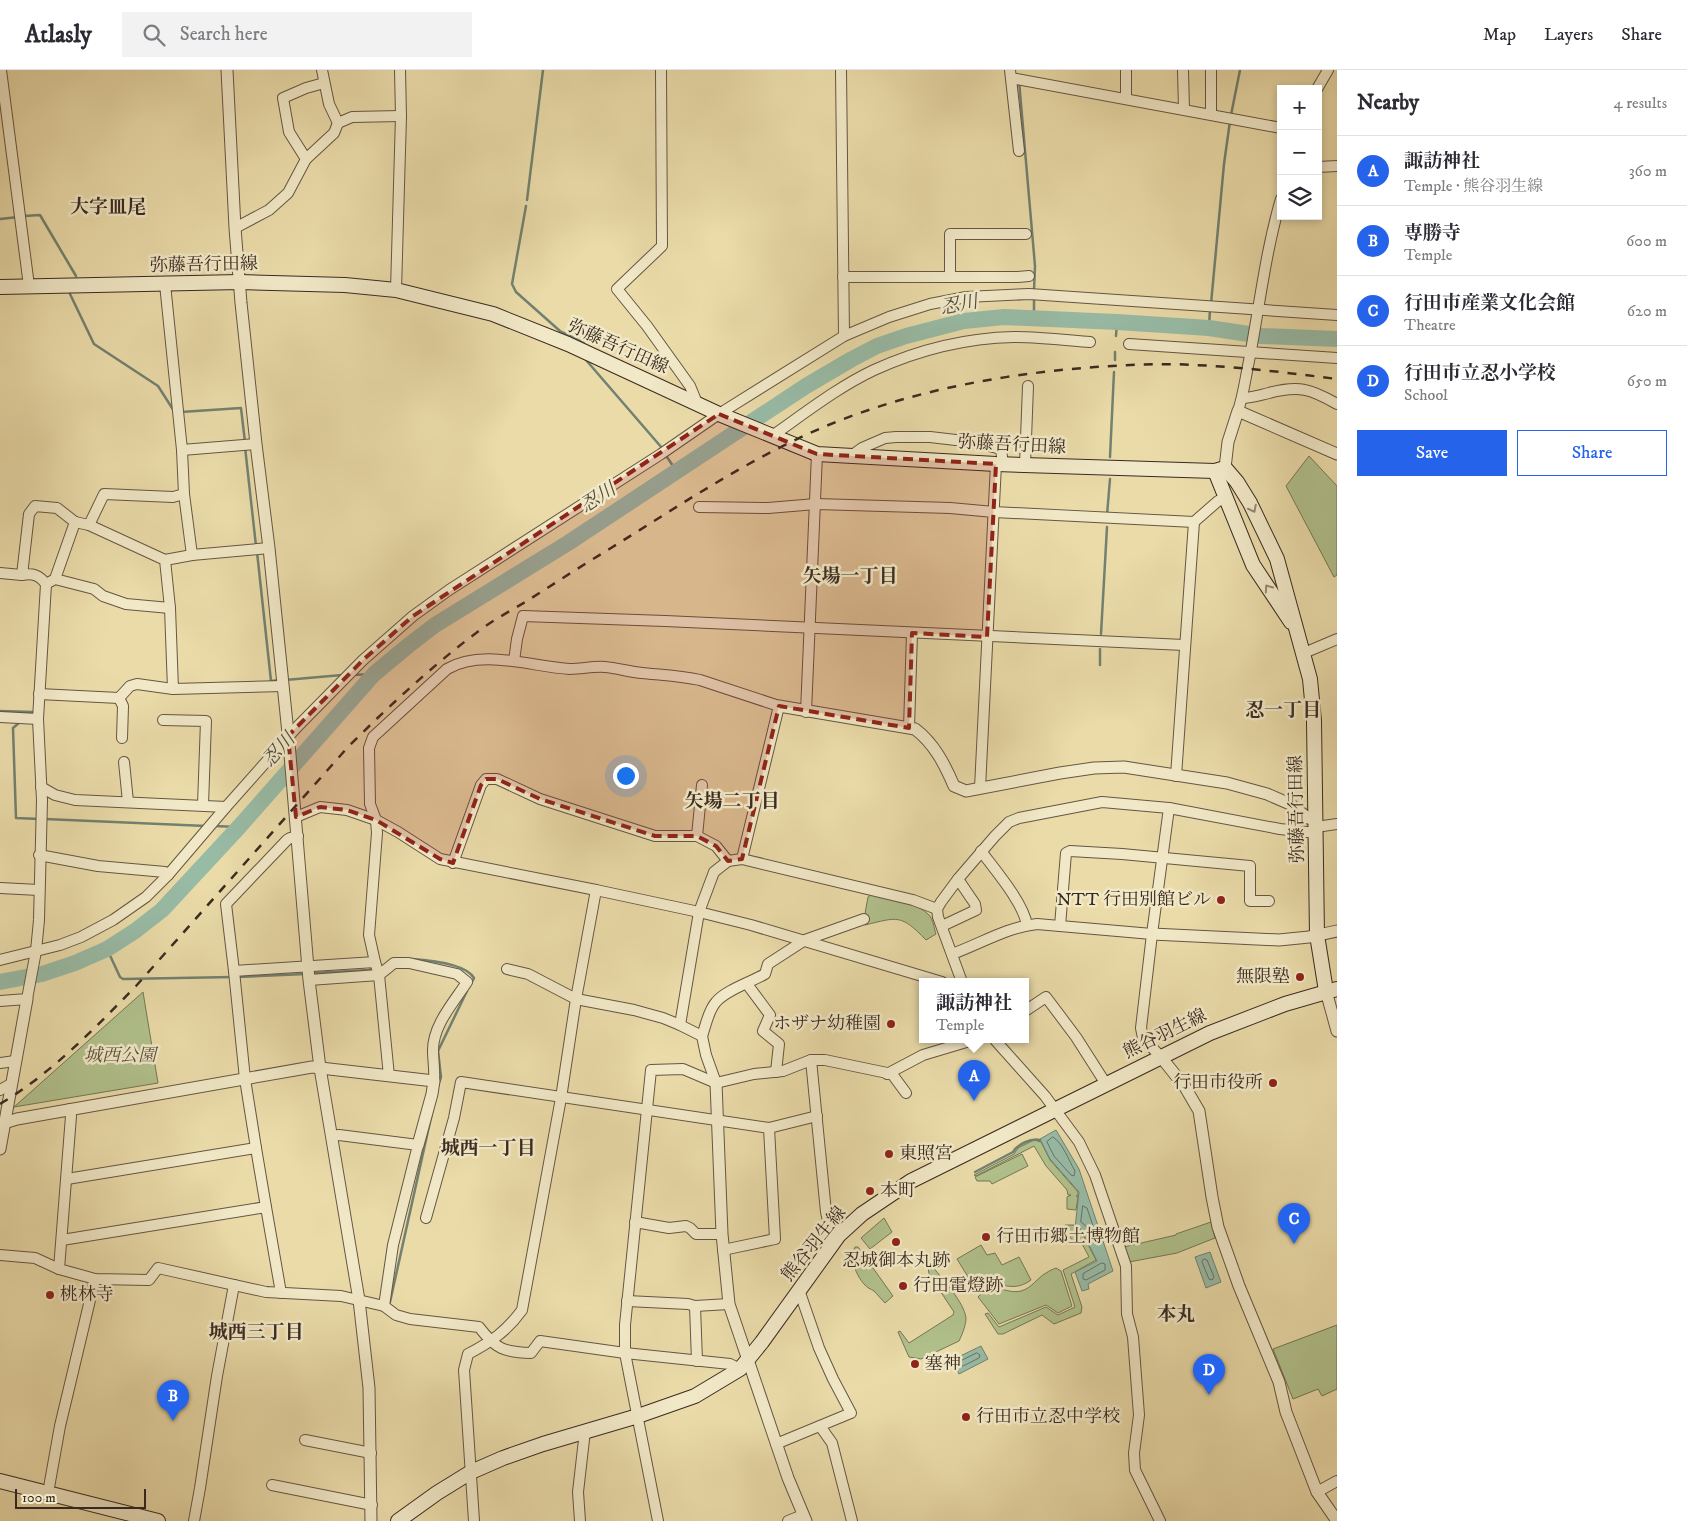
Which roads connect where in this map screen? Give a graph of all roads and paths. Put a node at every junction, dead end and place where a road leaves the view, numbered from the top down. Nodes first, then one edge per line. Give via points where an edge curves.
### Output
1 (1, 70) edge
2 (227, 70) edge
3 (322, 70) edge
4 (400, 70) edge
5 (661, 70) edge
6 (840, 70) edge
7 (1126, 70) edge
8 (1183, 70) edge
9 (1211, 70) edge
10 (1328, 70) edge
11 (1011, 74) edge
12 (324, 84) junction
13 (1319, 85) edge
14 (1126, 99) junction
15 (1184, 109) junction
16 (1211, 114) junction
17 (401, 116) junction
18 (338, 124) junction
19 (1277, 127) edge
20 (1019, 150) dead end
21 (306, 159) junction
22 (1337, 166) edge
23 (1322, 167) edge
24 (1277, 214) edge
25 (235, 228) junction
26 (1026, 234) dead end
27 (950, 276) junction
28 (1029, 276) dead end
29 (843, 277) junction
30 (240, 282) junction
31 (165, 284) junction
32 (29, 286) junction
33 (0, 287) edge
34 (396, 290) junction
35 (1258, 311) junction
36 (1337, 315) edge
37 (844, 336) junction
38 (1090, 342) dead end
39 (1129, 344) dead end
40 (1251, 352) junction
41 (1337, 358) edge
42 (1028, 386) dead end
43 (1242, 398) junction
44 (698, 403) junction
45 (1337, 404) edge
46 (1238, 411) junction
47 (722, 414) junction
48 (770, 435) junction
49 (256, 444) junction
50 (182, 450) junction
51 (818, 454) junction
52 (1337, 454) edge
53 (851, 456) junction
54 (1000, 464) junction
55 (1024, 465) junction
56 (1220, 470) junction
57 (184, 494) junction
58 (1226, 498) junction
59 (816, 504) junction
60 (699, 507) dead end
61 (994, 512) junction
62 (75, 522) junction
63 (1194, 522) junction
64 (89, 525) junction
65 (269, 548) junction
66 (192, 555) junction
67 (165, 560) junction
68 (0, 573) edge
69 (22, 575) junction
70 (50, 581) junction
71 (170, 608) junction
72 (809, 628) junction
73 (1295, 629) junction
74 (912, 633) junction
75 (987, 637) junction
76 (1337, 639) edge
77 (1184, 645) junction
78 (1304, 653) junction
79 (514, 661) junction
80 (283, 686) junction
81 (173, 690) junction
82 (39, 694) junction
83 (119, 698) junction
84 (779, 706) junction
85 (806, 712) junction
86 (0, 717) edge
87 (38, 719) junction
88 (163, 720) dead end
89 (909, 728) junction
90 (122, 738) dead end
91 (288, 740) junction
92 (124, 762) dead end
93 (1176, 776) junction
94 (702, 785) dead end
95 (41, 787) junction
96 (980, 788) junction
97 (128, 802) junction
98 (203, 805) junction
99 (226, 807) junction
100 (1169, 808) junction
101 (296, 818) junction
102 (376, 820) junction
103 (1337, 824) edge
104 (1316, 826) junction
105 (298, 836) junction
106 (697, 836) junction
107 (981, 851) junction
108 (39, 854) junction
109 (1162, 857) junction
110 (742, 859) junction
111 (728, 861) junction
112 (453, 863) junction
113 (168, 875) junction
114 (958, 879) junction
115 (0, 888) edge
116 (39, 890) junction
117 (596, 890) junction
118 (1269, 901) dead end
119 (937, 909) junction
120 (699, 912) junction
121 (864, 919) dead end
122 (1027, 925) junction
123 (942, 926) junction
124 (1060, 926) junction
125 (1337, 931) edge
126 (1152, 934) junction
127 (1318, 935) junction
128 (804, 940) junction
129 (35, 954) junction
130 (952, 954) junction
131 (0, 960) edge
132 (375, 962) junction
133 (308, 966) junction
134 (507, 969) dead end
135 (234, 971) junction
136 (379, 975) junction
137 (929, 978) edge
138 (961, 978) edge
139 (309, 980) junction
140 (747, 984) junction
141 (1332, 990) edge
142 (27, 998) junction
143 (576, 999) junction
144 (0, 1001) edge
145 (1029, 1008) edge
146 (680, 1025) junction
147 (1337, 1031) edge
148 (702, 1036) junction
149 (963, 1043) edge
150 (998, 1043) edge
151 (1160, 1057) junction
152 (811, 1060) junction
153 (15, 1062) junction
154 (0, 1063) edge
155 (320, 1068) junction
156 (776, 1072) junction
157 (887, 1074) junction
158 (389, 1076) junction
159 (245, 1079) junction
160 (434, 1081) junction
161 (716, 1083) junction
162 (12, 1084) junction
163 (1106, 1084) junction
164 (0, 1090) edge
165 (906, 1093) dead end
166 (561, 1098) junction
167 (70, 1109) junction
168 (1055, 1109) junction
169 (646, 1110) junction
170 (817, 1116) junction
171 (718, 1120) junction
172 (2, 1124) edge
173 (769, 1128) junction
174 (332, 1136) junction
175 (418, 1145) junction
176 (256, 1148) junction
177 (0, 1149) edge
178 (67, 1179) junction
179 (266, 1207) junction
180 (426, 1218) dead end
181 (635, 1222) junction
182 (722, 1234) junction
183 (839, 1236) junction
184 (62, 1240) junction
185 (724, 1250) junction
186 (0, 1255) edge
187 (60, 1268) junction
188 (95, 1279) junction
189 (234, 1289) junction
190 (800, 1290) junction
191 (281, 1293) junction
192 (360, 1300) junction
193 (627, 1301) junction
194 (729, 1304) junction
195 (384, 1306) junction
196 (695, 1306) junction
197 (491, 1342) junction
198 (624, 1353) junction
199 (697, 1361) junction
200 (744, 1364) junction
201 (638, 1416) junction
202 (820, 1426) junction
203 (585, 1431) junction
204 (305, 1440) dead end
205 (776, 1444) junction
206 (371, 1453) junction
207 (471, 1472) junction
208 (1337, 1480) edge
209 (0, 1481) edge
210 (272, 1485) dead end
211 (48, 1492) junction
212 (1317, 1492) junction
213 (372, 1505) junction
214 (804, 1518) edge
215 (158, 1521) edge
216 (194, 1521) edge
217 (371, 1521) edge
218 (398, 1521) edge
219 (474, 1521) edge
220 (580, 1521) edge
221 (658, 1521) edge
222 (788, 1521) edge
223 (852, 1521) edge
224 (1160, 1521) edge
225 (1337, 1521) edge

1 - 32 street
2 - 25 street
3 - 12 street
4 - 17 street
5 - 44 street via 662,246 617,288 690,386
6 - 29 street
7 - 14 street
8 - 15 street
9 - 16 street
10 - 13 street
11 - 14 street
11 - 20 street
12 - 18 street
12 - 21 street via 283,98 289,132
14 - 15 street
15 - 16 street
16 - 19 street
17 - 18 street via 352,117
17 - 34 street
18 - 21 street via 334,133
21 - 25 street via 288,193 269,210
22 - 23 street
24 - 35 street
25 - 30 street
26 - 27 street via 950,234
27 - 28 street
27 - 29 street
29 - 37 street
30 - 31 main road, 弥藤吾行田線
30 - 34 main road, 弥藤吾行田線
30 - 49 street
31 - 32 main road, 弥藤吾行田線
31 - 50 street
32 - 33 main road, 弥藤吾行田線
34 - 44 main road, 弥藤吾行田線 via 493,314
35 - 36 street
35 - 37 street via 1029,294 982,295 910,309
35 - 40 street
37 - 47 street
38 - 48 street via 1015,337 922,351 873,370
39 - 40 street
40 - 41 street
40 - 43 street
42 - 55 street
43 - 45 street via 1298,388
43 - 46 street
44 - 47 main road, 弥藤吾行田線
46 - 52 street
46 - 56 street
47 - 48 main road, 弥藤吾行田線
47 - 91 street via 449,590 414,616 362,660
48 - 51 main road, 弥藤吾行田線
49 - 50 street
49 - 65 street
50 - 57 street
51 - 53 main road, 弥藤吾行田線
51 - 59 street
53 - 54 main road, 弥藤吾行田線
53 - 54 street via 886,438 930,437 1001,449
54 - 55 main road, 弥藤吾行田線
54 - 61 street
55 - 56 main road, 弥藤吾行田線
56 - 58 main road, 弥藤吾行田線
56 -> 73 main road, 弥藤吾行田線 via 1237,482 1277,559
57 - 64 street via 174,497 104,494
57 - 66 street
58 - 63 street
73 -> 58 main road, 弥藤吾行田線 via 1257,574
59 - 60 street via 768,508
59 - 61 street
59 - 72 street
61 - 63 street
61 - 75 street
62 - 64 street
62 - 69 street via 57,508 35,506 29,514
62 - 70 street
63 - 77 street
64 - 67 street
65 - 66 street
65 - 80 street
66 - 67 street
67 - 71 street
68 - 69 street
69 - 70 street via 32,574
70 - 71 street via 94,589 103,596 126,604
70 - 82 street
71 - 81 street
72 - 74 street
72 - 79 street via 523,616
72 - 85 street
73 - 78 main road, 弥藤吾行田線
74 - 75 street
74 - 89 street
75 - 77 street
75 - 96 street
76 - 78 street
77 - 93 street
78 - 104 main road, 弥藤吾行田線 via 1312,694
79 - 84 street via 570,669 605,667 688,677
79 - 102 street via 455,664 373,737 369,748 370,804
80 - 81 street
80 - 91 street
81 - 83 street via 137,684 130,686
82 - 83 street
82 - 87 street
83 - 90 street via 123,706
84 - 85 street
84 - 110 street
85 - 89 street
86 - 87 street
87 - 95 street
88 - 98 street via 206,721
89 - 96 street via 925,736 946,767 954,786 966,791
91 - 99 street
91 - 101 street
92 - 97 street
93 - 96 street via 1124,768 1094,768
93 - 104 street via 1227,783 1267,794 1290,804
94 - 106 street
95 - 97 street via 75,800
95 - 108 street
97 - 98 street
98 - 99 street
99 - 113 street
100 - 104 street via 1280,829
100 - 107 street via 1102,802 1036,814 1009,822
100 - 109 street
101 - 102 street via 320,807 347,810
101 - 105 street
102 - 112 street via 440,859
102 - 132 street via 369,935
103 - 104 street
104 - 127 main road, 弥藤吾行田線
105 - 133 street
105 - 135 street via 287,840 226,904
106 - 111 street via 716,846
106 - 112 street via 655,836 540,799 497,779 486,779
107 - 114 street
107 - 122 street via 1025,916
108 - 113 street
108 - 116 street
109 - 118 street via 1250,866 1250,901
109 - 124 street via 1066,853
109 - 126 street
110 - 111 street
110 - 119 street via 912,900
111 - 120 street via 714,872
112 - 117 street
113 - 129 street via 146,897 113,920 82,937
114 - 119 street
114 - 123 street via 976,910
115 - 116 street
116 - 129 street
117 - 120 street
117 - 143 street
119 - 123 street
120 - 128 street
120 - 146 street
121 - 128 street
122 - 124 street
122 - 130 street
123 - 130 street
124 - 126 street
125 - 127 street
126 - 127 street via 1279,940
126 - 151 street via 1142,1033
127 - 141 main road, 弥藤吾行田線
128 - 137 street
128 - 140 street via 768,964 765,974
129 - 131 street
129 - 142 street
130 - 138 street
132 - 133 street
132 - 136 street
133 - 135 street
133 - 139 street
134 - 143 street via 528,974
135 - 159 street
136 - 139 street
136 - 158 street
136 - 160 street via 394,963 409,963 457,974 467,982 436,1030
139 - 155 street
140 - 148 street via 716,1001
140 - 156 street via 770,1015 763,1031 779,1044
141 - 147 street
141 - 151 main road, 熊谷羽生線 via 1210,1032
142 - 144 street
142 - 153 street
143 - 146 street via 634,1010
143 - 166 street
145 - 163 street via 1046,997
146 - 148 street
148 - 161 street
149 - 157 street via 923,1055
150 - 168 street
151 - 163 main road, 熊谷羽生線
151 - 212 street via 1186,1087 1199,1111 1218,1227 1279,1382 1286,1412
152 - 156 street
152 - 157 street via 825,1060
152 - 170 street
153 - 154 street
153 - 162 street
155 - 158 street
155 - 159 street
155 - 174 street
156 - 161 street
157 - 165 street via 892,1074
158 - 160 street
159 - 167 street
159 - 176 street
160 - 175 street
161 - 169 street via 683,1070 651,1070
161 - 171 street
162 - 164 street
162 - 172 street
163 - 168 main road, 熊谷羽生線
166 - 169 street
166 - 180 street via 461,1082
166 - 197 street via 522,1310 512,1324
167 - 172 street via 16,1118
167 - 178 street
168 - 183 main road, 熊谷羽生線 via 911,1181 862,1214
168 - 224 street via 1080,1142 1095,1175 1126,1266 1127,1314 1133,1337 1139,1415 1135,1470
169 - 171 street
169 - 181 street
170 - 173 street
170 - 183 street via 826,1212
171 - 173 street
171 - 182 street
172 - 177 street
173 - 185 street via 775,1239
174 - 175 street via 339,1134
174 - 192 street
175 - 195 street via 393,1245
176 - 178 street
176 - 179 street
178 - 184 street
179 - 184 street
179 - 191 street
181 - 182 street via 669,1228 686,1226 696,1234
181 - 193 street
182 - 185 street
183 - 190 main road, 熊谷羽生線
184 - 187 street
185 - 194 street
186 - 187 street via 35,1258
187 - 188 street
188 - 189 street via 149,1280 158,1268
188 - 211 street via 60,1426
189 - 191 street
189 - 216 street
190 - 200 main road, 熊谷羽生線
190 - 202 street via 819,1348 851,1414
191 - 192 street
192 - 195 street
192 - 206 street via 369,1388
193 - 196 street
193 - 198 street
194 - 196 street
194 - 200 street
195 - 197 street via 396,1315 410,1319 479,1327
196 - 199 street
197 - 198 street via 510,1352 531,1353 540,1341
197 - 207 street via 468,1354 464,1370
198 - 199 street
198 - 201 street
199 - 200 street
200 - 201 main road, 熊谷羽生線 via 695,1396
200 - 205 street
201 - 203 main road, 熊谷羽生線
201 - 221 street
202 - 205 street
202 - 223 street via 832,1443
203 - 207 main road, 熊谷羽生線
203 - 220 street via 578,1492
204 - 206 street
205 - 214 street
206 - 213 street
207 - 218 main road, 熊谷羽生線
207 - 219 street
208 - 212 street
209 - 211 main road
210 - 213 street
211 - 215 main road
212 - 225 street
213 - 217 street
214 - 222 street

